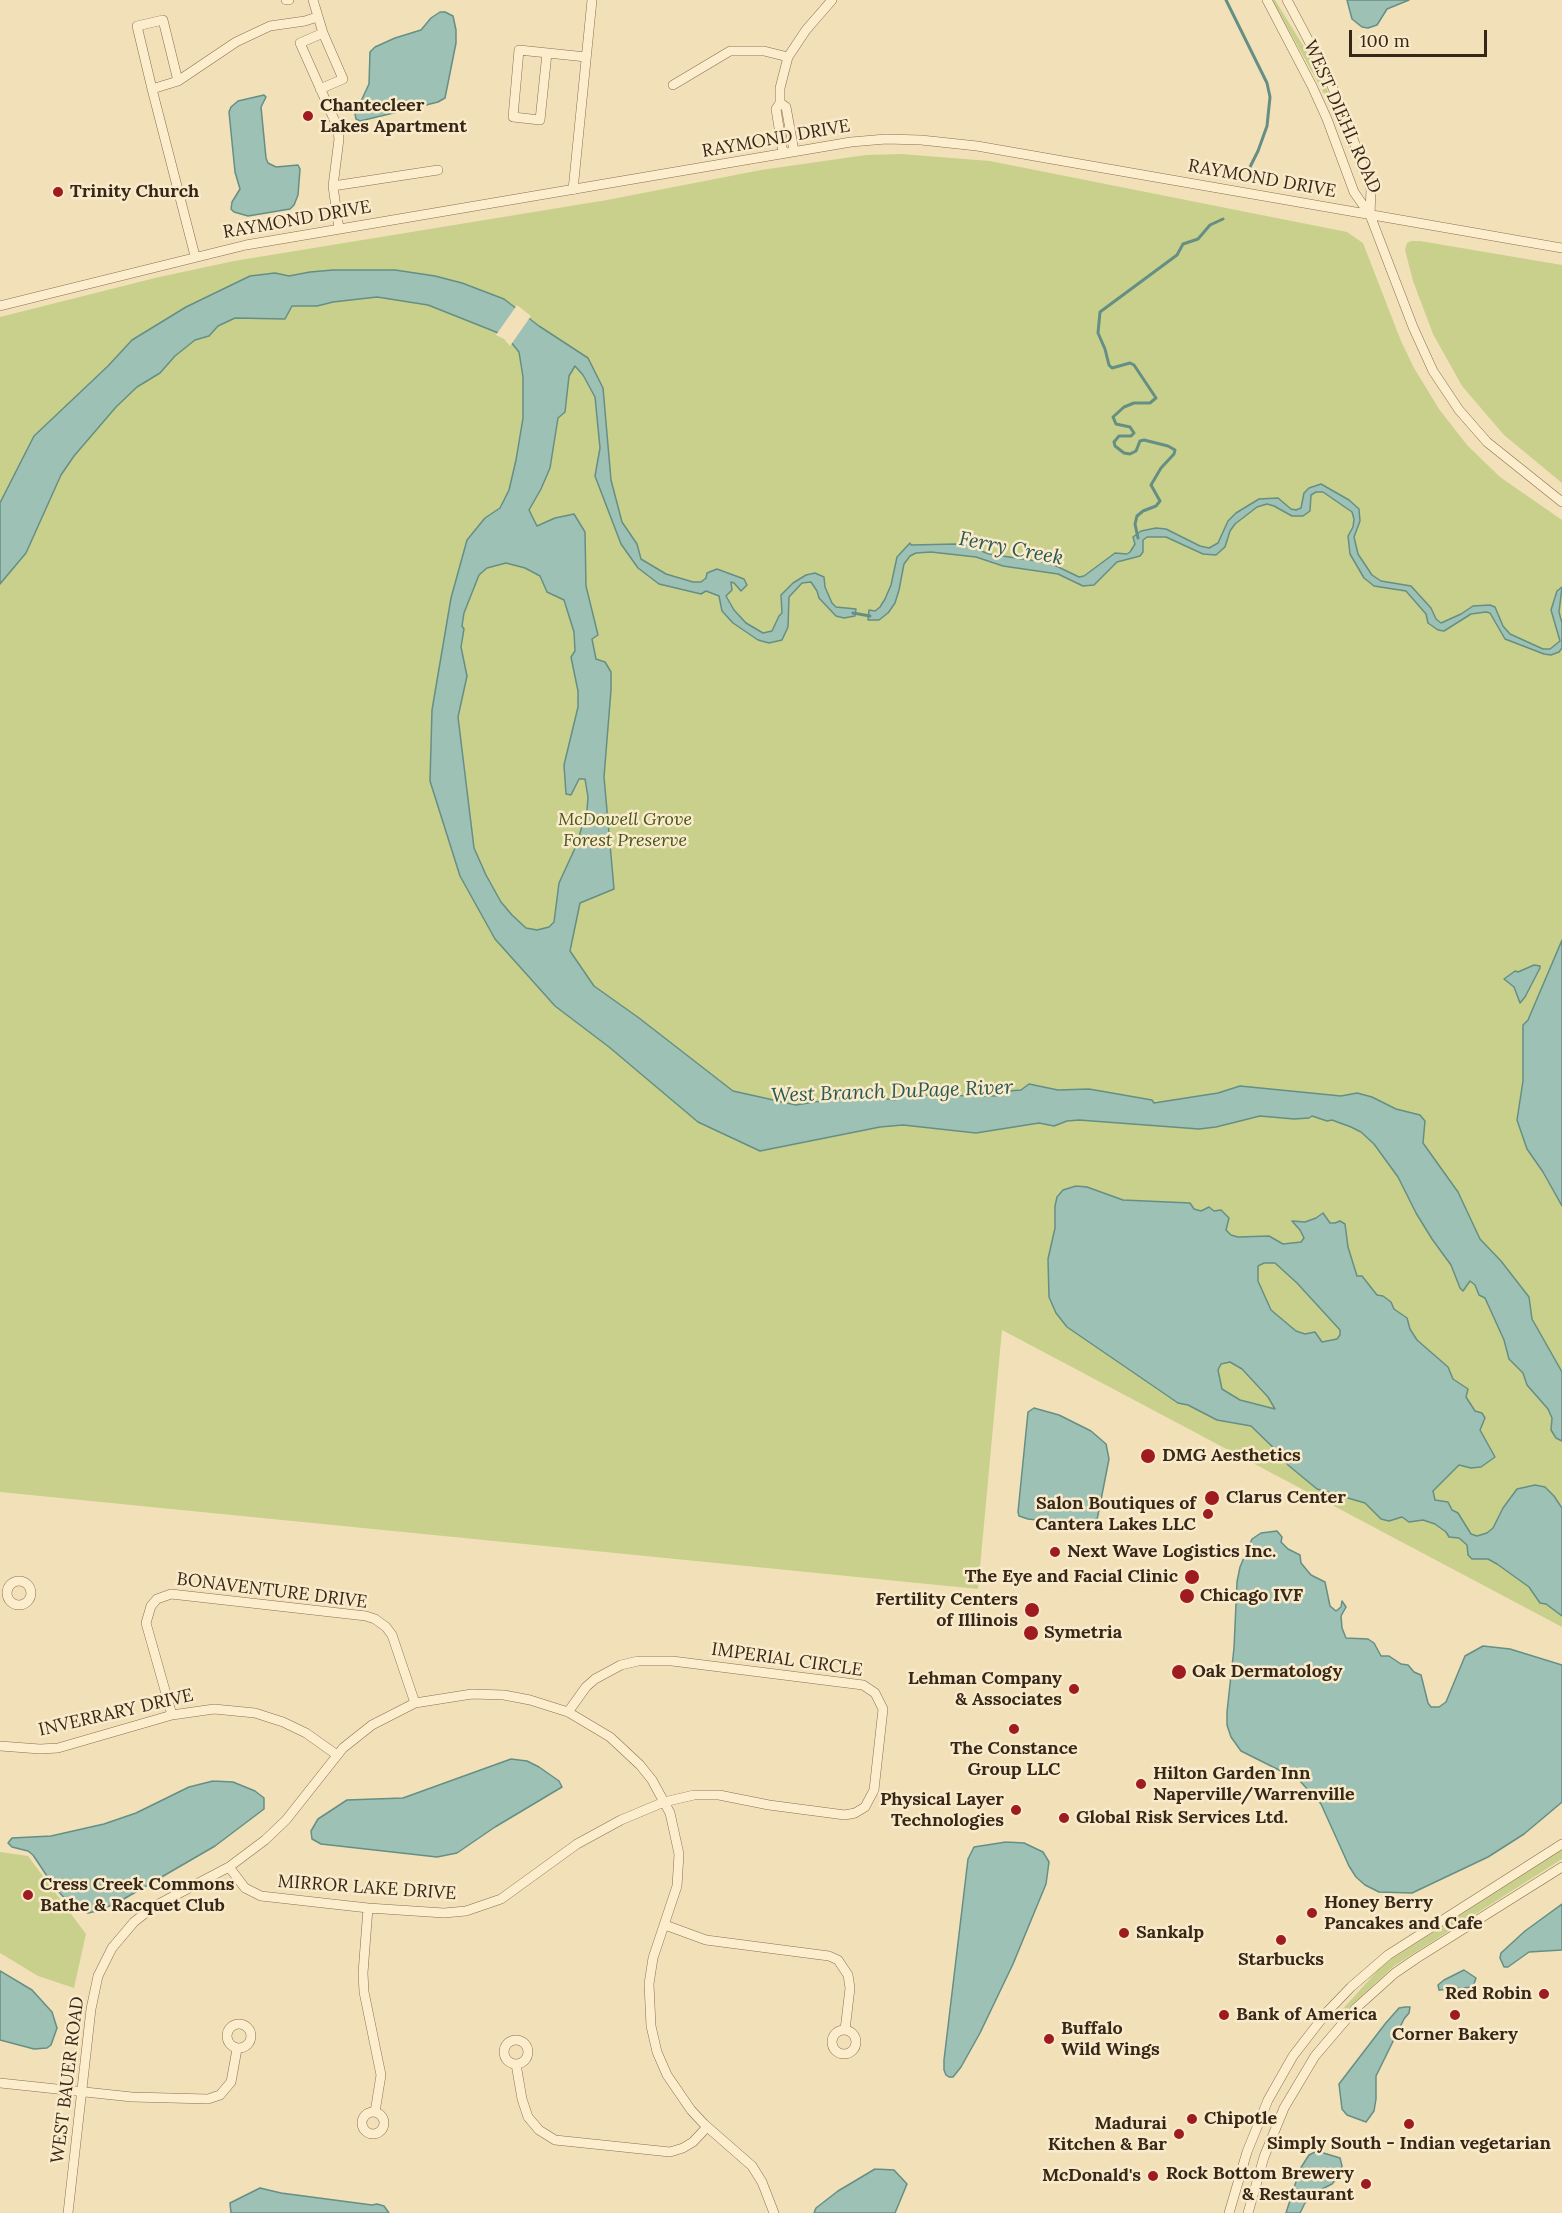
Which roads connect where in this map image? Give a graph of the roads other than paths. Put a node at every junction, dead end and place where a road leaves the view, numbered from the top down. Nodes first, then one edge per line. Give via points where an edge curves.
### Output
1 (314, 0) edge
2 (592, 0) edge
3 (832, 0) edge
4 (1267, 0) edge
5 (1287, 0) edge
6 (317, 17) junction
7 (323, 33) junction
8 (547, 53) junction
9 (586, 57) junction
10 (788, 57) junction
11 (178, 81) junction
12 (673, 85) dead end
13 (152, 89) junction
14 (320, 89) junction
15 (780, 103) junction
16 (794, 152) junction
17 (783, 153) junction
18 (438, 170) dead end
19 (333, 186) junction
20 (573, 190) junction
21 (1370, 215) junction
22 (339, 229) junction
23 (1562, 248) edge
24 (195, 256) junction
25 (0, 306) edge
26 (1562, 502) edge
27 (416, 1703) junction
28 (568, 1712) junction
29 (172, 1715) junction
30 (0, 1746) edge
31 (336, 1755) junction
32 (664, 1802) junction
33 (1562, 1844) edge
34 (1562, 1867) edge
35 (229, 1868) junction
36 (368, 1908) junction
37 (665, 1925) junction
38 (845, 2030) dead end
39 (237, 2049) dead end
40 (516, 2064) dead end
41 (0, 2083) edge
42 (83, 2092) junction
43 (375, 2112) dead end
44 (707, 2127) junction
45 (69, 2213) edge
46 (774, 2213) edge
47 (1229, 2213) edge
48 (1248, 2213) edge

1 - 6 street
2 - 9 street
3 - 10 street
4 - 21 street, WEST DIEHL ROAD via 1312,86 1354,192
5 - 21 street, WEST DIEHL ROAD via 1330,81 1348,125 1371,189
6 - 7 street
6 - 11 street via 270,26 236,42
7 - 14 street via 300,43
7 - 14 street via 343,80
8 - 8 street via 540,120 513,117 519,50
8 - 9 street
9 - 20 street
10 - 12 street via 764,51 730,51
10 - 15 street
11 - 13 street
11 - 13 street via 164,20 137,26
13 - 24 street
14 - 19 street via 339,139
15 - 16 street via 786,107
15 - 17 street via 776,109
16 - 17 street, RAYMOND DRIVE
16 - 21 street, RAYMOND DRIVE via 886,139 944,141
17 - 20 street, RAYMOND DRIVE
18 - 19 street
19 - 22 street
20 - 22 street, RAYMOND DRIVE
21 - 23 street, RAYMOND DRIVE
21 - 26 street, WEST DIEHL ROAD via 1421,349 1442,387 1487,442
22 - 24 street, RAYMOND DRIVE
24 - 25 street, RAYMOND DRIVE
27 - 28 street, WEST BAUER ROAD via 472,1694 504,1695
27 - 29 street, BONAVENTURE DRIVE via 392,1635 375,1619 171,1594 157,1599 146,1623
27 - 31 street, WEST BAUER ROAD via 372,1725
28 - 32 street, WEST BAUER ROAD via 594,1726 628,1753 652,1780
28 - 32 street, IMPERIAL CIRCLE via 586,1687 608,1671 651,1660 849,1682 867,1687 878,1697 883,1717 874,1790 868,1803 855,1813 819,1813 708,1794
29 - 30 street, INVERRARY DRIVE via 58,1748
29 - 31 street, INVERRARY DRIVE via 214,1709 255,1713 295,1727
31 - 35 street, WEST BAUER ROAD via 286,1820
32 - 36 street, MIRROR LAKE DRIVE via 601,1830 555,1858 516,1890 483,1906 444,1913
32 - 37 street, WEST BAUER ROAD via 673,1821 679,1854 677,1886
33 - 47 street via 1388,1955 1328,2012 1293,2056 1268,2100
34 - 48 street via 1410,1963 1356,2008 1315,2056 1284,2108 1264,2157
35 - 36 street, MIRROR LAKE DRIVE via 245,1888 261,1896
35 - 42 street, WEST BAUER ROAD via 153,1906 112,1948 99,1976 91,2009
36 - 43 street via 364,1992 381,2075
37 - 38 street via 706,1940 838,1960 848,1975 850,1988
37 - 44 street, WEST BAUER ROAD via 649,1984 651,2026 667,2075
39 - 42 street via 231,2082 215,2097 185,2099
40 - 44 street via 528,2116 538,2130 555,2140 670,2152 693,2142
41 - 42 street
42 - 45 street, WEST BAUER ROAD
44 - 46 street, WEST BAUER ROAD via 752,2166

